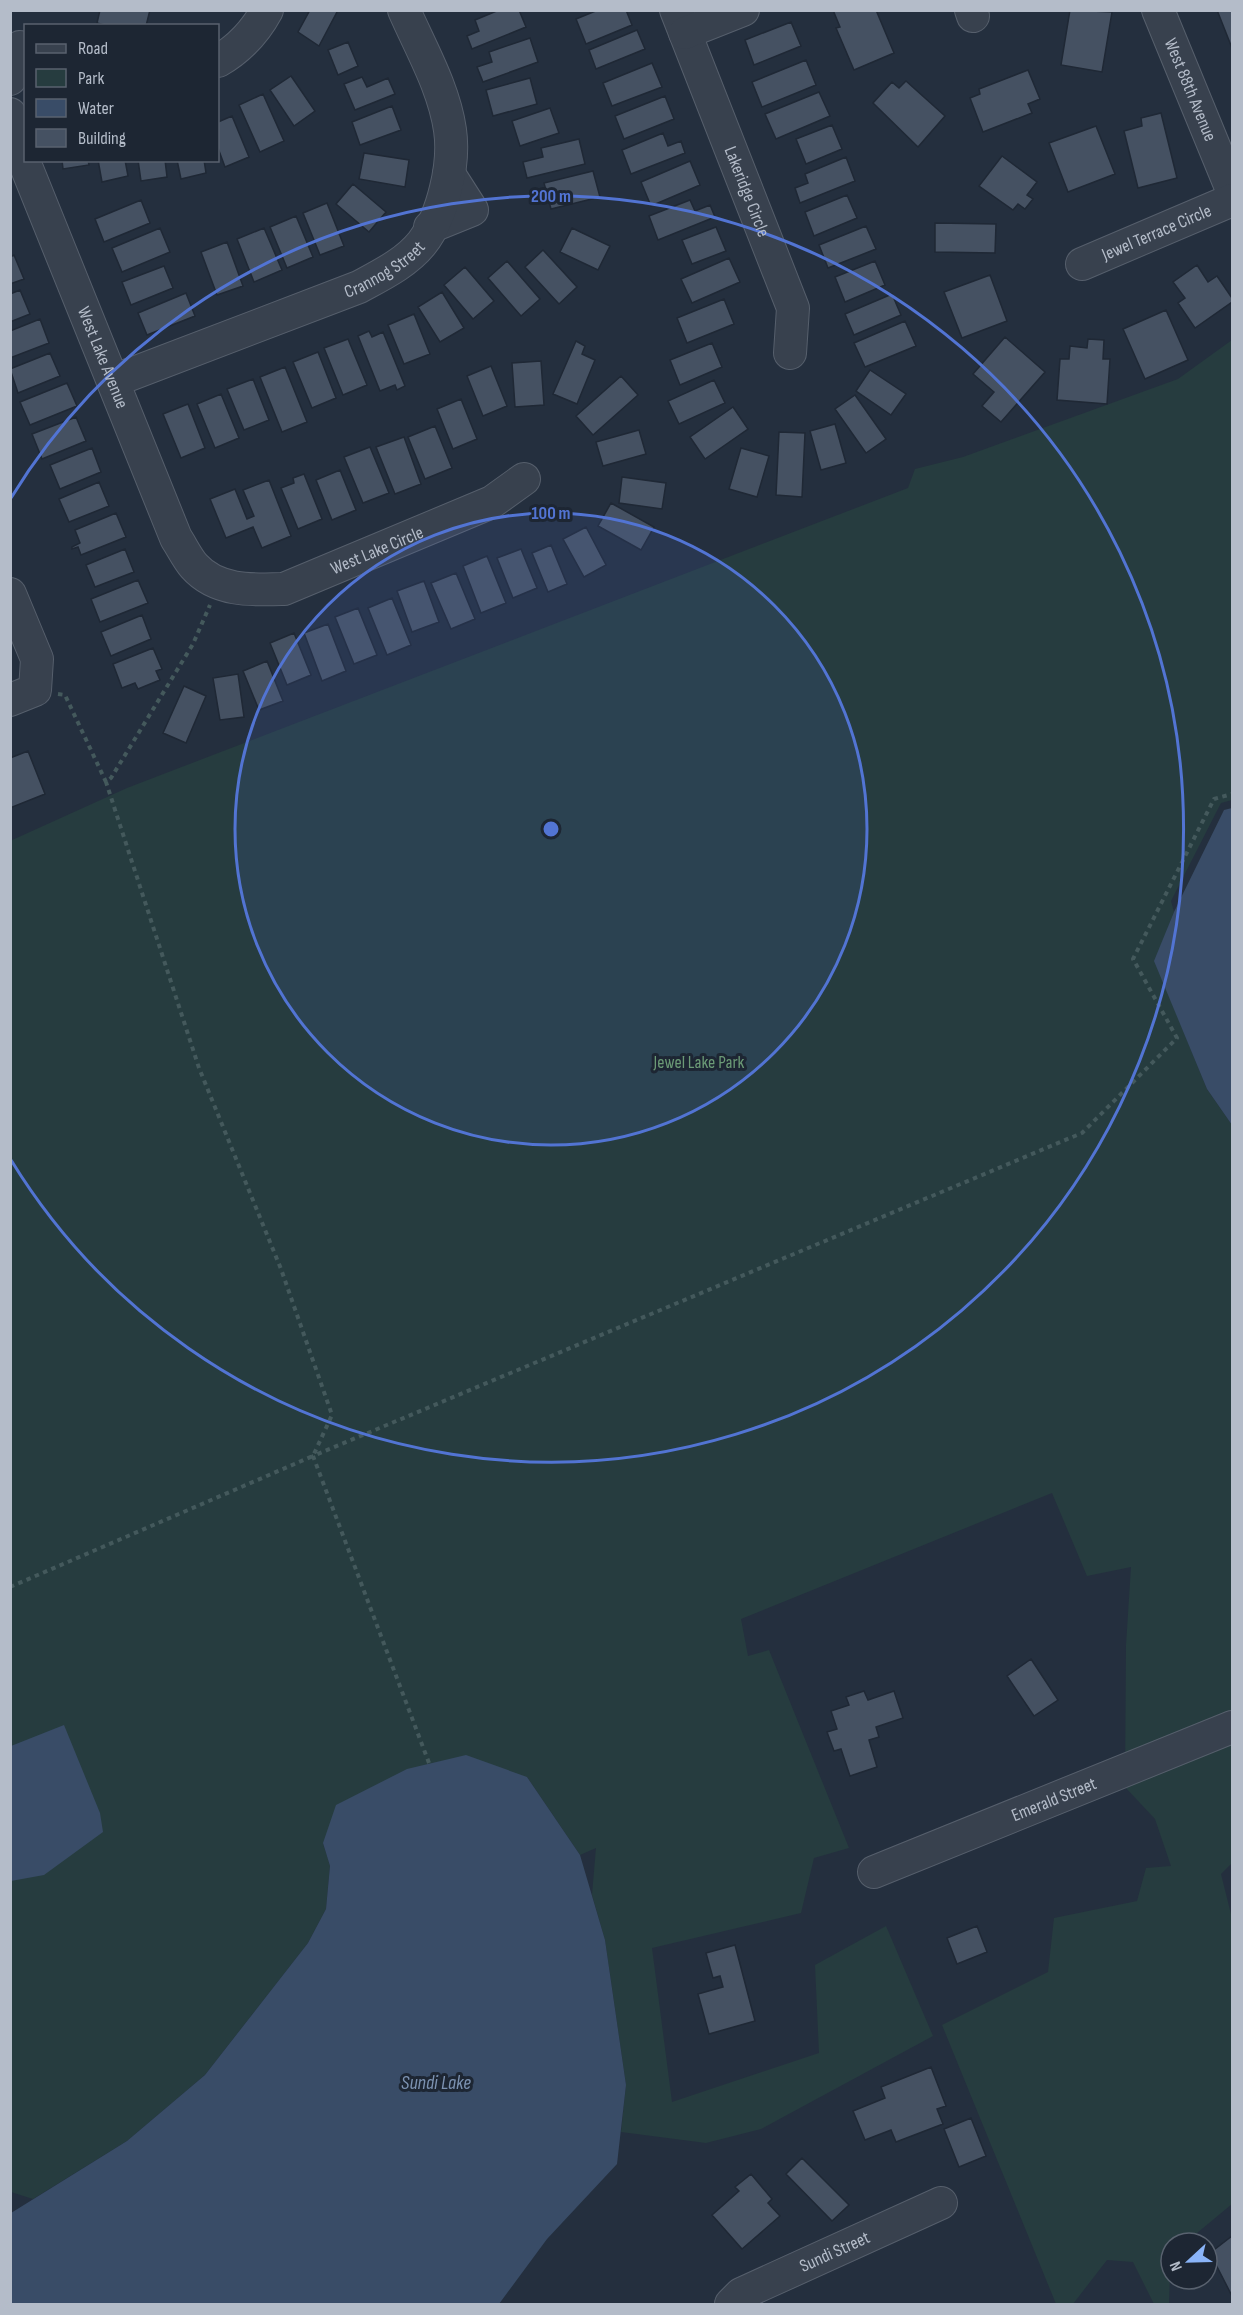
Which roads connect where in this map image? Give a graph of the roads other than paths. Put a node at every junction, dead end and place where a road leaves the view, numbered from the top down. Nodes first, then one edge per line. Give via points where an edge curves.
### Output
1 (267, 10) edge
2 (404, 10) edge
3 (743, 10) edge
4 (1158, 10) edge
5 (681, 22) edge
6 (19, 47) edge
7 (219, 60) edge
8 (10, 79) edge
9 (10, 114) edge
10 (24, 161) edge
11 (24, 162) edge
12 (1229, 173) edge
13 (1233, 200) edge
14 (1082, 264) dead end
15 (790, 353) dead end
16 (113, 381) junction
17 (524, 479) dead end
18 (219, 585) joint
19 (10, 594) edge
20 (23, 695) edge
21 (1233, 1727) edge
22 (874, 1872) dead end
23 (941, 2202) dead end
24 (731, 2304) edge

1 - 7 street via 256,30
2 - 16 street, Crannog Street via 441,93 450,131 449,174 440,210 422,243 394,268 359,287
3 - 5 street
4 - 12 street, West 88th Avenue
5 - 15 street, Lakeridge Circle via 794,308
6 - 8 street
9 - 10 street, West Lake Avenue
11 - 16 street, West Lake Avenue
13 - 14 street, Jewel Terrace Circle
16 - 18 street, West Lake Avenue via 176,538 195,567
17 - 18 street, West Lake Circle via 492,502 284,589 249,590
19 - 20 street via 37,659
21 - 22 street, Emerald Street
23 - 24 street, Sundi Street via 741,2294

